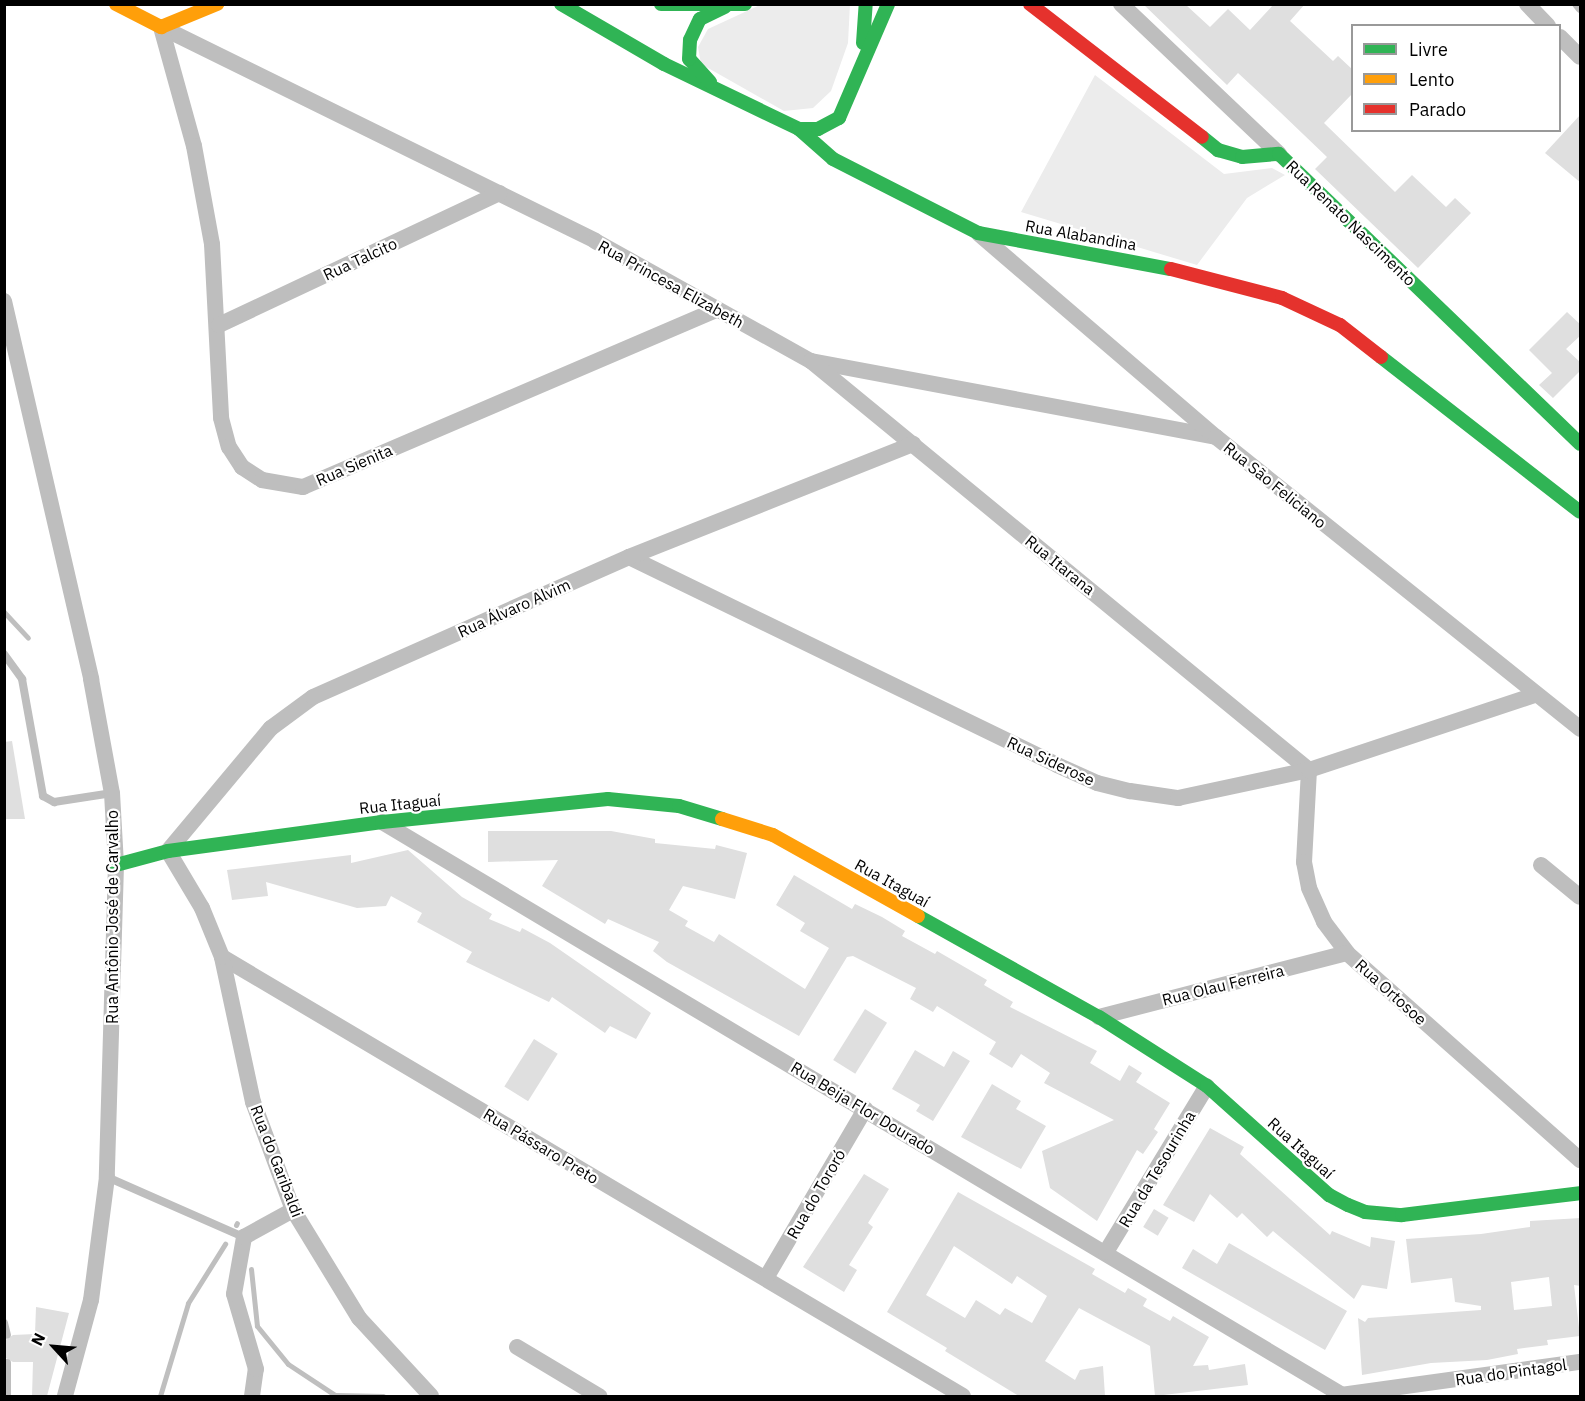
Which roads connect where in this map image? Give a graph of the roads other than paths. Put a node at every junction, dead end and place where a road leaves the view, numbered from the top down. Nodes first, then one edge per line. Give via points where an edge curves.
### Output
1 (116, 4) edge
2 (217, 4) edge
3 (561, 4) edge
4 (662, 4) edge
5 (745, 4) edge
6 (866, 4) edge
7 (888, 4) edge
8 (1030, 4) edge
9 (1120, 4) edge
10 (1527, 4) edge
11 (1576, 4) edge
12 (725, 7) junction
13 (1581, 9) edge
14 (1546, 24) edge
15 (161, 27) junction
16 (1561, 38) edge
17 (862, 57) junction
18 (1581, 57) edge
19 (716, 87) junction
20 (799, 129) junction
21 (1279, 154) junction
22 (500, 193) junction
23 (978, 233) junction
24 (4, 301) edge
25 (716, 310) junction
26 (219, 325) junction
27 (811, 361) junction
28 (1216, 437) junction
29 (913, 444) junction
30 (1581, 444) edge
31 (1581, 512) edge
32 (629, 557) junction
33 (4, 654) edge
34 (1535, 695) junction
35 (1581, 729) edge
36 (1309, 770) junction
37 (112, 794) junction
38 (382, 822) junction
39 (168, 851) junction
40 (116, 865) junction
41 (1541, 865) dead end
42 (1581, 897) edge
43 (1347, 953) junction
44 (222, 957) junction
45 (1099, 1017) junction
46 (1207, 1086) junction
47 (865, 1109) junction
48 (1581, 1160) edge
49 (107, 1177) junction
50 (1581, 1193) edge
51 (293, 1210) junction
52 (244, 1237) junction
53 (1106, 1252) junction
54 (766, 1278) junction
55 (4, 1323) edge
56 (7, 1335) dead end
57 (517, 1347) dead end
58 (1581, 1362) edge
59 (7, 1363) dead end
60 (7, 1396) edge
61 (65, 1396) edge
62 (252, 1396) edge
63 (431, 1396) edge
64 (599, 1396) edge
65 (963, 1396) edge
66 (1338, 1396) edge

1 - 15 street
2 - 15 street
3 - 19 street, Rua Alabandina via 664,64
4 - 12 street
5 - 12 street
6 - 17 street
7 - 17 street
8 - 21 street via 1218,150 1242,157
9 - 21 street, Rua Renato Nascimento
10 - 14 street
11 - 13 lane
12 - 19 street via 700,19 690,40 694,69
15 - 22 street, Rua Princesa Elizabeth
15 - 26 street, Rua Sienita via 194,146 212,244
16 - 18 street
17 - 20 street via 839,118 818,129
19 - 20 street, Rua Alabandina
20 - 23 street, Rua Alabandina via 833,159
21 - 30 street, Rua Renato Nascimento
22 - 25 street, Rua Princesa Elizabeth
22 - 26 street, Rua Talcito
23 - 28 street, Rua São Feliciano
23 - 31 street, Rua Alabandina via 1159,266 1282,298 1340,324
24 - 37 street, Rua Antônio José de Carvalho via 91,679
25 - 26 street, Rua Sienita via 303,487 262,480 242,467 229,447 221,418
25 - 27 street, Rua Princesa Elizabeth
27 - 28 street, Rua Princesa Elizabeth
27 - 29 street, Rua Itarana
28 - 34 street, Rua São Feliciano
29 - 32 street, Rua Álvaro Alvim
29 - 36 street, Rua Itarana
32 - 36 street, Rua Siderose via 1097,783 1178,798
32 - 39 street, Rua Álvaro Alvim via 313,697 250,751
33 - 37 lane via 22,679 43,796 54,802
34 - 35 street, Rua São Feliciano
34 - 36 street, Rua Siderose
36 - 43 street, Rua Ortosoe via 1304,862 1309,888 1324,922
37 - 40 street, Rua Antônio José de Carvalho
38 - 39 street, Rua Itaguaí
38 - 45 street, Rua Itaguaí via 608,799 679,806 773,836
38 - 47 street, Rua Beija Flor Dourado
39 - 40 street, Rua Itaguaí
39 - 44 street via 202,908
40 - 49 street, Rua Antônio José de Carvalho
41 - 42 street
43 - 45 street, Rua Olau Ferreira
43 - 48 street, Rua Ortosoe
44 - 51 street, Rua do Garibaldi via 253,1102
44 - 54 street, Rua Pássaro Preto
45 - 46 street, Rua Itaguaí
46 - 50 street, Rua Itaguaí via 1329,1195 1365,1212 1402,1215
46 - 53 street, Rua da Tesourinha
47 - 53 street, Rua Beija Flor Dourado
47 - 54 street, Rua do Tororó
49 - 52 lane
49 - 61 street, Rua Antônio José de Carvalho via 91,1300
51 - 52 street
51 - 63 street, Rua do Garibaldi via 359,1318
52 - 62 street via 234,1294 256,1369
53 - 66 street, Rua Beija Flor Dourado
54 - 65 street, Rua Pássaro Preto
55 - 56 lane
57 - 64 street
58 - 66 street, Rua do Pintagol
59 - 60 lane

